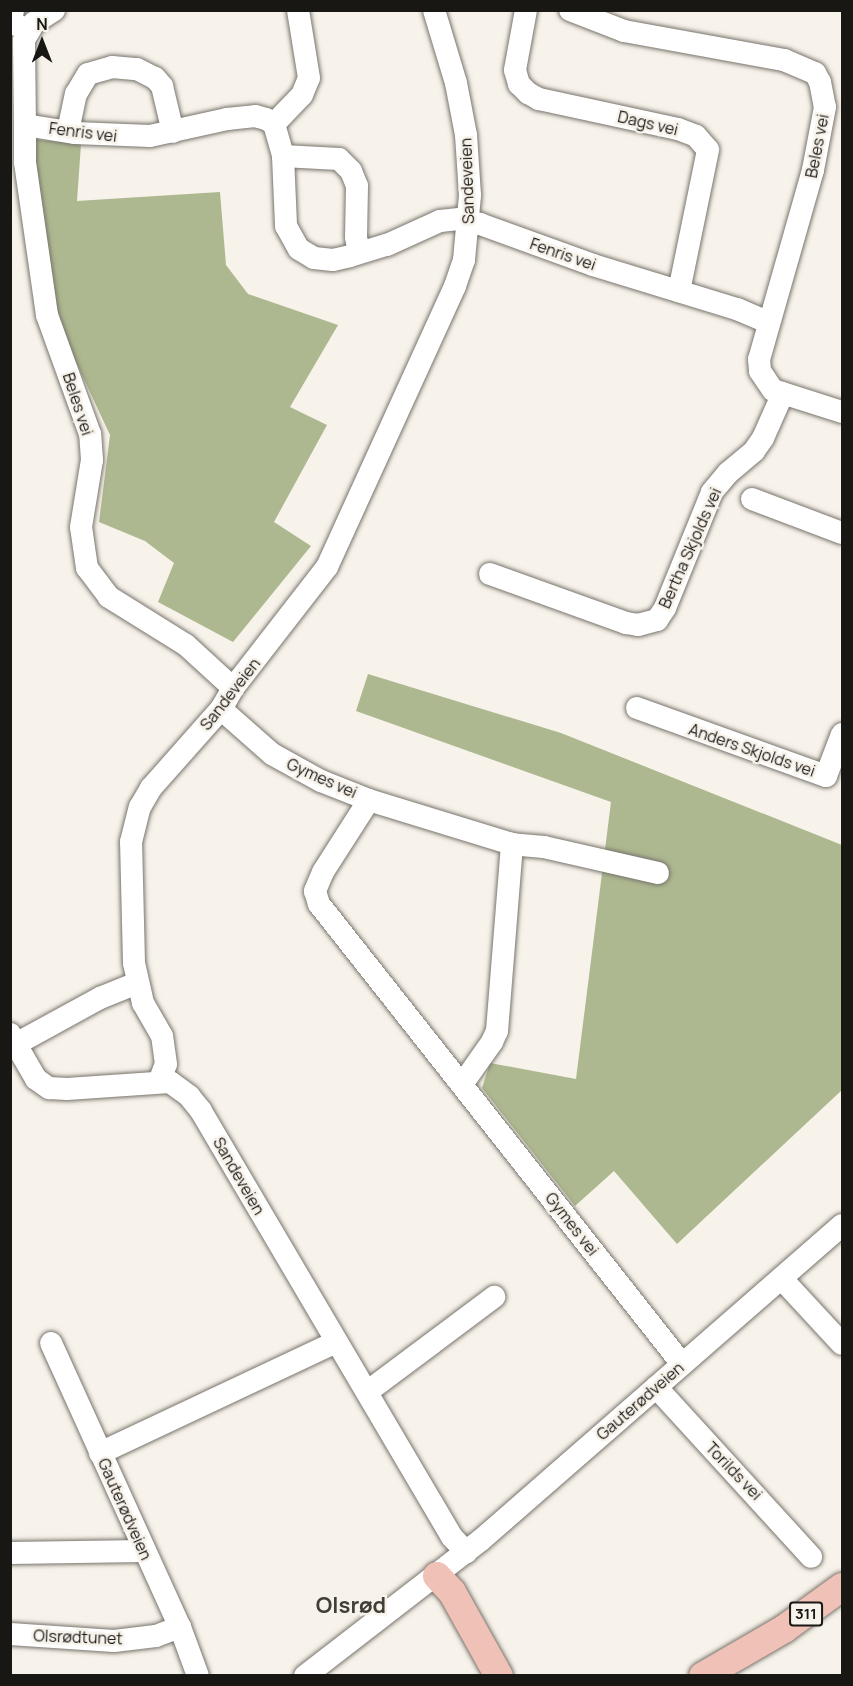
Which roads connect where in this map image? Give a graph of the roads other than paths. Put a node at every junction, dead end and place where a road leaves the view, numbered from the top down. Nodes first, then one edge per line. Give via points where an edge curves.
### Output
1 (13, 10) edge
2 (54, 10) edge
3 (298, 10) edge
4 (434, 10) edge
5 (526, 10) edge
6 (570, 10) edge
7 (30, 30) junction
8 (274, 124) junction
9 (29, 125) junction
10 (68, 131) junction
11 (173, 132) junction
12 (283, 156) junction
13 (469, 222) junction
14 (359, 252) junction
15 (679, 291) junction
16 (768, 322) junction
17 (783, 393) junction
18 (843, 412) edge
19 (752, 499) dead end
20 (843, 533) edge
21 (490, 574) dead end
22 (233, 688) junction
23 (637, 708) dead end
24 (221, 709) junction
25 (843, 734) edge
26 (369, 800) junction
27 (512, 844) junction
28 (658, 873) dead end
29 (136, 982) junction
30 (13, 1039) edge
31 (159, 1082) junction
32 (463, 1083) junction
33 (843, 1225) edge
34 (782, 1279) junction
35 (495, 1298) dead end
36 (336, 1342) junction
37 (51, 1343) dead end
38 (843, 1344) edge
39 (682, 1364) junction
40 (656, 1387) junction
41 (367, 1392) junction
42 (100, 1454) junction
43 (144, 1551) junction
44 (466, 1552) junction
45 (10, 1553) edge
46 (811, 1557) dead end
47 (437, 1576) junction
48 (843, 1587) edge
49 (180, 1627) junction
50 (10, 1634) edge
51 (198, 1676) edge
52 (305, 1676) edge
53 (485, 1676) edge
54 (499, 1676) edge
55 (703, 1676) edge

1 - 7 street via 11,23
2 - 7 street
3 - 8 street via 309,78 302,95
4 - 13 street, Sandeveien via 462,109
5 - 15 street, Dags vei via 515,70 519,84 528,93 539,99 678,129 696,136 708,150
6 - 16 street, Beles vei via 624,31 784,60 815,73 824,96 824,116 813,170
7 - 9 street, Beles vei via 24,40
8 - 11 street, Fenris vei via 246,117
8 - 12 street, Fenris vei
9 - 10 street, Fenris vei
9 - 22 street, Beles vei via 25,162 47,315 90,434 92,460 81,527 87,568 109,597 186,645
10 - 11 street, Fenris vei via 120,137
10 - 11 street via 76,94 88,74 112,67 137,69 155,78 162,86
12 - 14 street via 339,159 351,171 357,186
12 - 14 street, Fenris vei via 286,226 299,249 322,260
13 - 14 street, Fenris vei via 440,221 387,245
13 - 15 street, Fenris vei
13 - 22 street, Sandeveien via 464,260 455,286 327,567
15 - 16 street, Fenris vei
16 - 17 street, Beles vei via 760,371 773,390
17 - 18 street, Beles vei
17 - 21 street, Bertha Skjolds vei via 763,438 712,492 657,620 638,625 626,623
19 - 20 street
22 - 24 street, Sandeveien
23 - 25 street, Anders Skjolds vei via 826,776
24 - 26 street, Gymes vei via 272,754 321,781
24 - 29 street, Sandeveien via 151,788 134,823 131,880
26 - 27 street, Gymes vei
26 - 32 street, Gymes vei via 323,872 315,891 319,904
27 - 28 street, Gymes vei
27 - 32 street via 497,1031
29 - 30 street
29 - 31 street, Sandeveien via 142,1003 162,1036 165,1064
30 - 31 street via 36,1079 49,1088
31 - 36 street, Sandeveien via 175,1084 201,1111
32 - 39 street, Gymes vei
33 - 34 street, Gauterødveien
34 - 38 street
34 - 39 street, Gauterødveien
35 - 41 street
36 - 41 street, Sandeveien
36 - 42 street
37 - 42 street, Gauterødveien
39 - 40 street, Gauterødveien
40 - 44 street, Gauterødveien
40 - 46 street, Torilds vei
41 - 44 street, Sandeveien via 452,1537
42 - 43 street, Gauterødveien
43 - 45 street
43 - 49 street, Gauterødveien
44 - 47 street, Gauterødveien
47 - 52 street, Gauterødveien
47 - 53 main road via 441,1594
47 - 54 main road via 452,1592
48 - 55 main road, 311 via 768,1639
49 - 50 street, Olsrødtunet via 156,1636 114,1641
49 - 51 street, Gauterødveien

